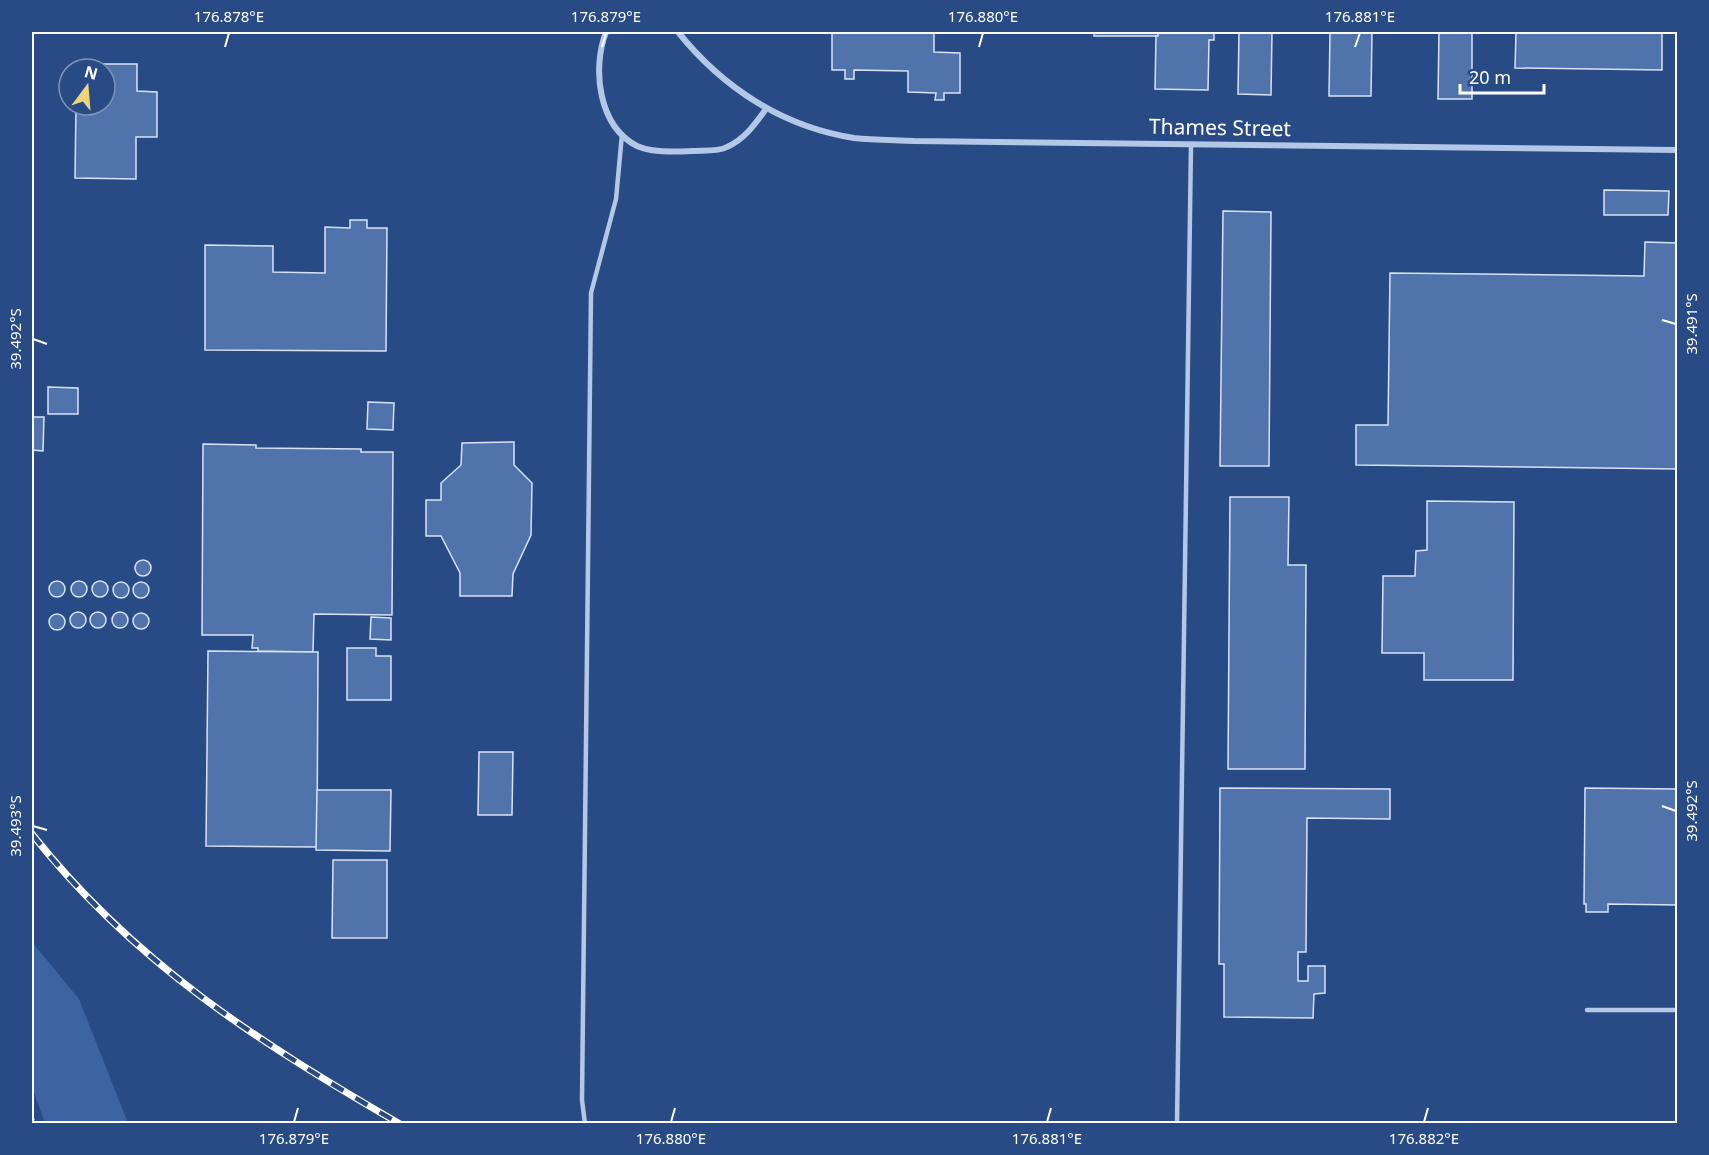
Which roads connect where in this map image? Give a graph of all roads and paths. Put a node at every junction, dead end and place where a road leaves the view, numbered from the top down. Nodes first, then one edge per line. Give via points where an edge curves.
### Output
1 (606, 32) edge
2 (678, 32) edge
3 (766, 109) junction
4 (622, 134) junction
5 (1191, 144) junction
6 (1677, 150) edge
7 (1587, 1010) dead end
8 (1677, 1010) edge
9 (32, 1118) edge
10 (34, 1124) edge
11 (585, 1124) edge
12 (1177, 1124) edge

1 - 4 street via 600,90 604,109
2 - 3 street, Thames Street via 706,64
3 - 4 street via 746,135 726,148 652,150 636,145
3 - 5 street, Thames Street via 813,129 855,138
4 - 11 lane via 616,199 591,293 582,1089
5 - 6 street, Thames Street
5 - 12 lane
7 - 8 lane
9 - 10 path

